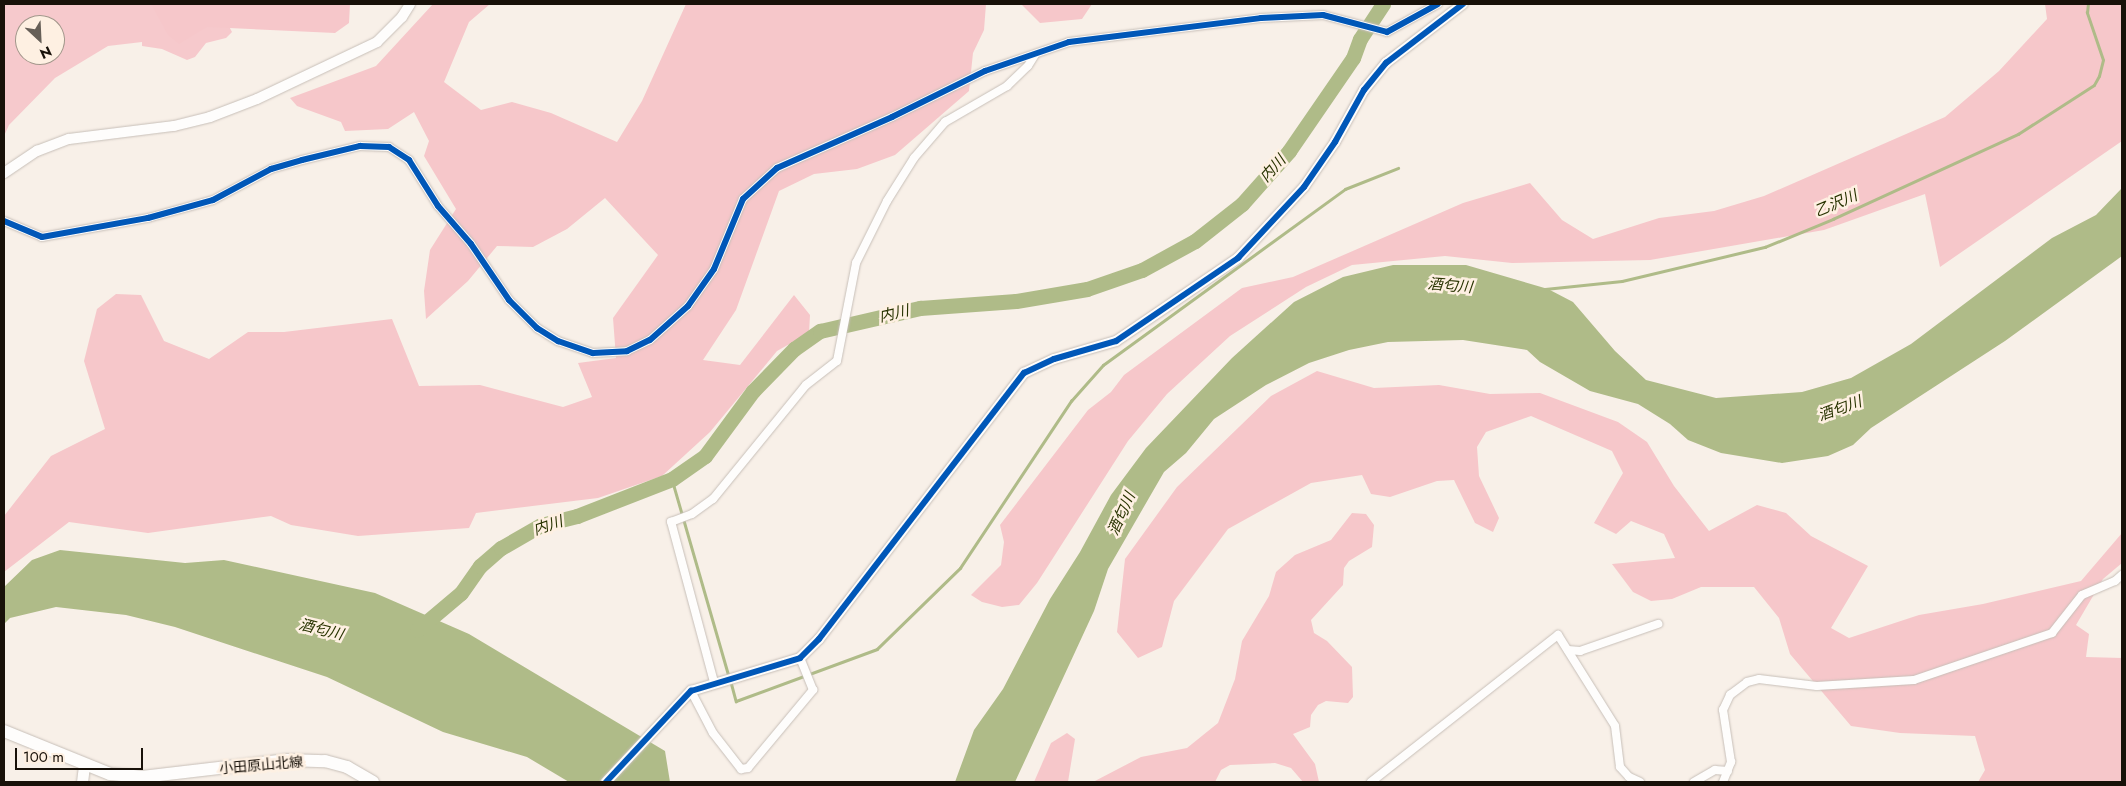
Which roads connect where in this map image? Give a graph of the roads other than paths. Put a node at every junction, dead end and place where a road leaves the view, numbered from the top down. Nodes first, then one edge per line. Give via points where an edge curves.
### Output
1 (410, 4) edge
2 (1438, 4) edge
3 (1463, 4) edge
4 (1035, 55) junction
5 (4, 173) edge
6 (4, 221) edge
7 (2122, 575) edge
8 (1658, 624) dead end
9 (1568, 650) junction
10 (802, 661) junction
11 (714, 682) junction
12 (693, 693) junction
13 (4, 731) edge
14 (84, 765) junction
15 (1728, 771) junction
16 (82, 782) edge
17 (373, 782) edge
18 (606, 782) edge
19 (1371, 782) edge
20 (1640, 782) edge
21 (1694, 782) edge
22 (1723, 782) edge

1 - 5 street via 402,18 377,42 257,99 210,117 174,126 69,139 37,151
2 - 4 street via 1387,32 1352,20 1308,14 1069,42
3 - 10 street via 1386,63 1364,90 1335,142 1304,187 1238,258 1116,341 1054,359 1024,373
4 - 6 street via 985,71 777,168 743,199 714,269 688,306 650,340 627,351 593,353 558,341 537,328 510,300 471,244 438,206 409,160 389,147 360,146 294,162 271,169 212,200 148,218 42,237
4 - 11 street via 1007,86 945,122 914,158 887,201 856,263 838,361 806,385 713,499 692,514 671,522
7 - 15 street via 2082,595 2052,632 1914,680 1817,686 1759,680 1747,682 1730,695 1723,710 1730,750
8 - 9 street via 1580,650
9 - 19 street via 1558,635
9 - 20 street via 1615,726 1620,767 1629,777
10 - 11 street
10 - 12 street via 813,690 748,768 740,769 713,733
11 - 12 street
12 - 18 street
13 - 14 main road, 小田原山北線
14 - 16 main road
14 - 17 main road, 小田原山北線 via 110,774 142,777 287,760 325,761
15 - 21 street via 1716,770
15 - 22 street

